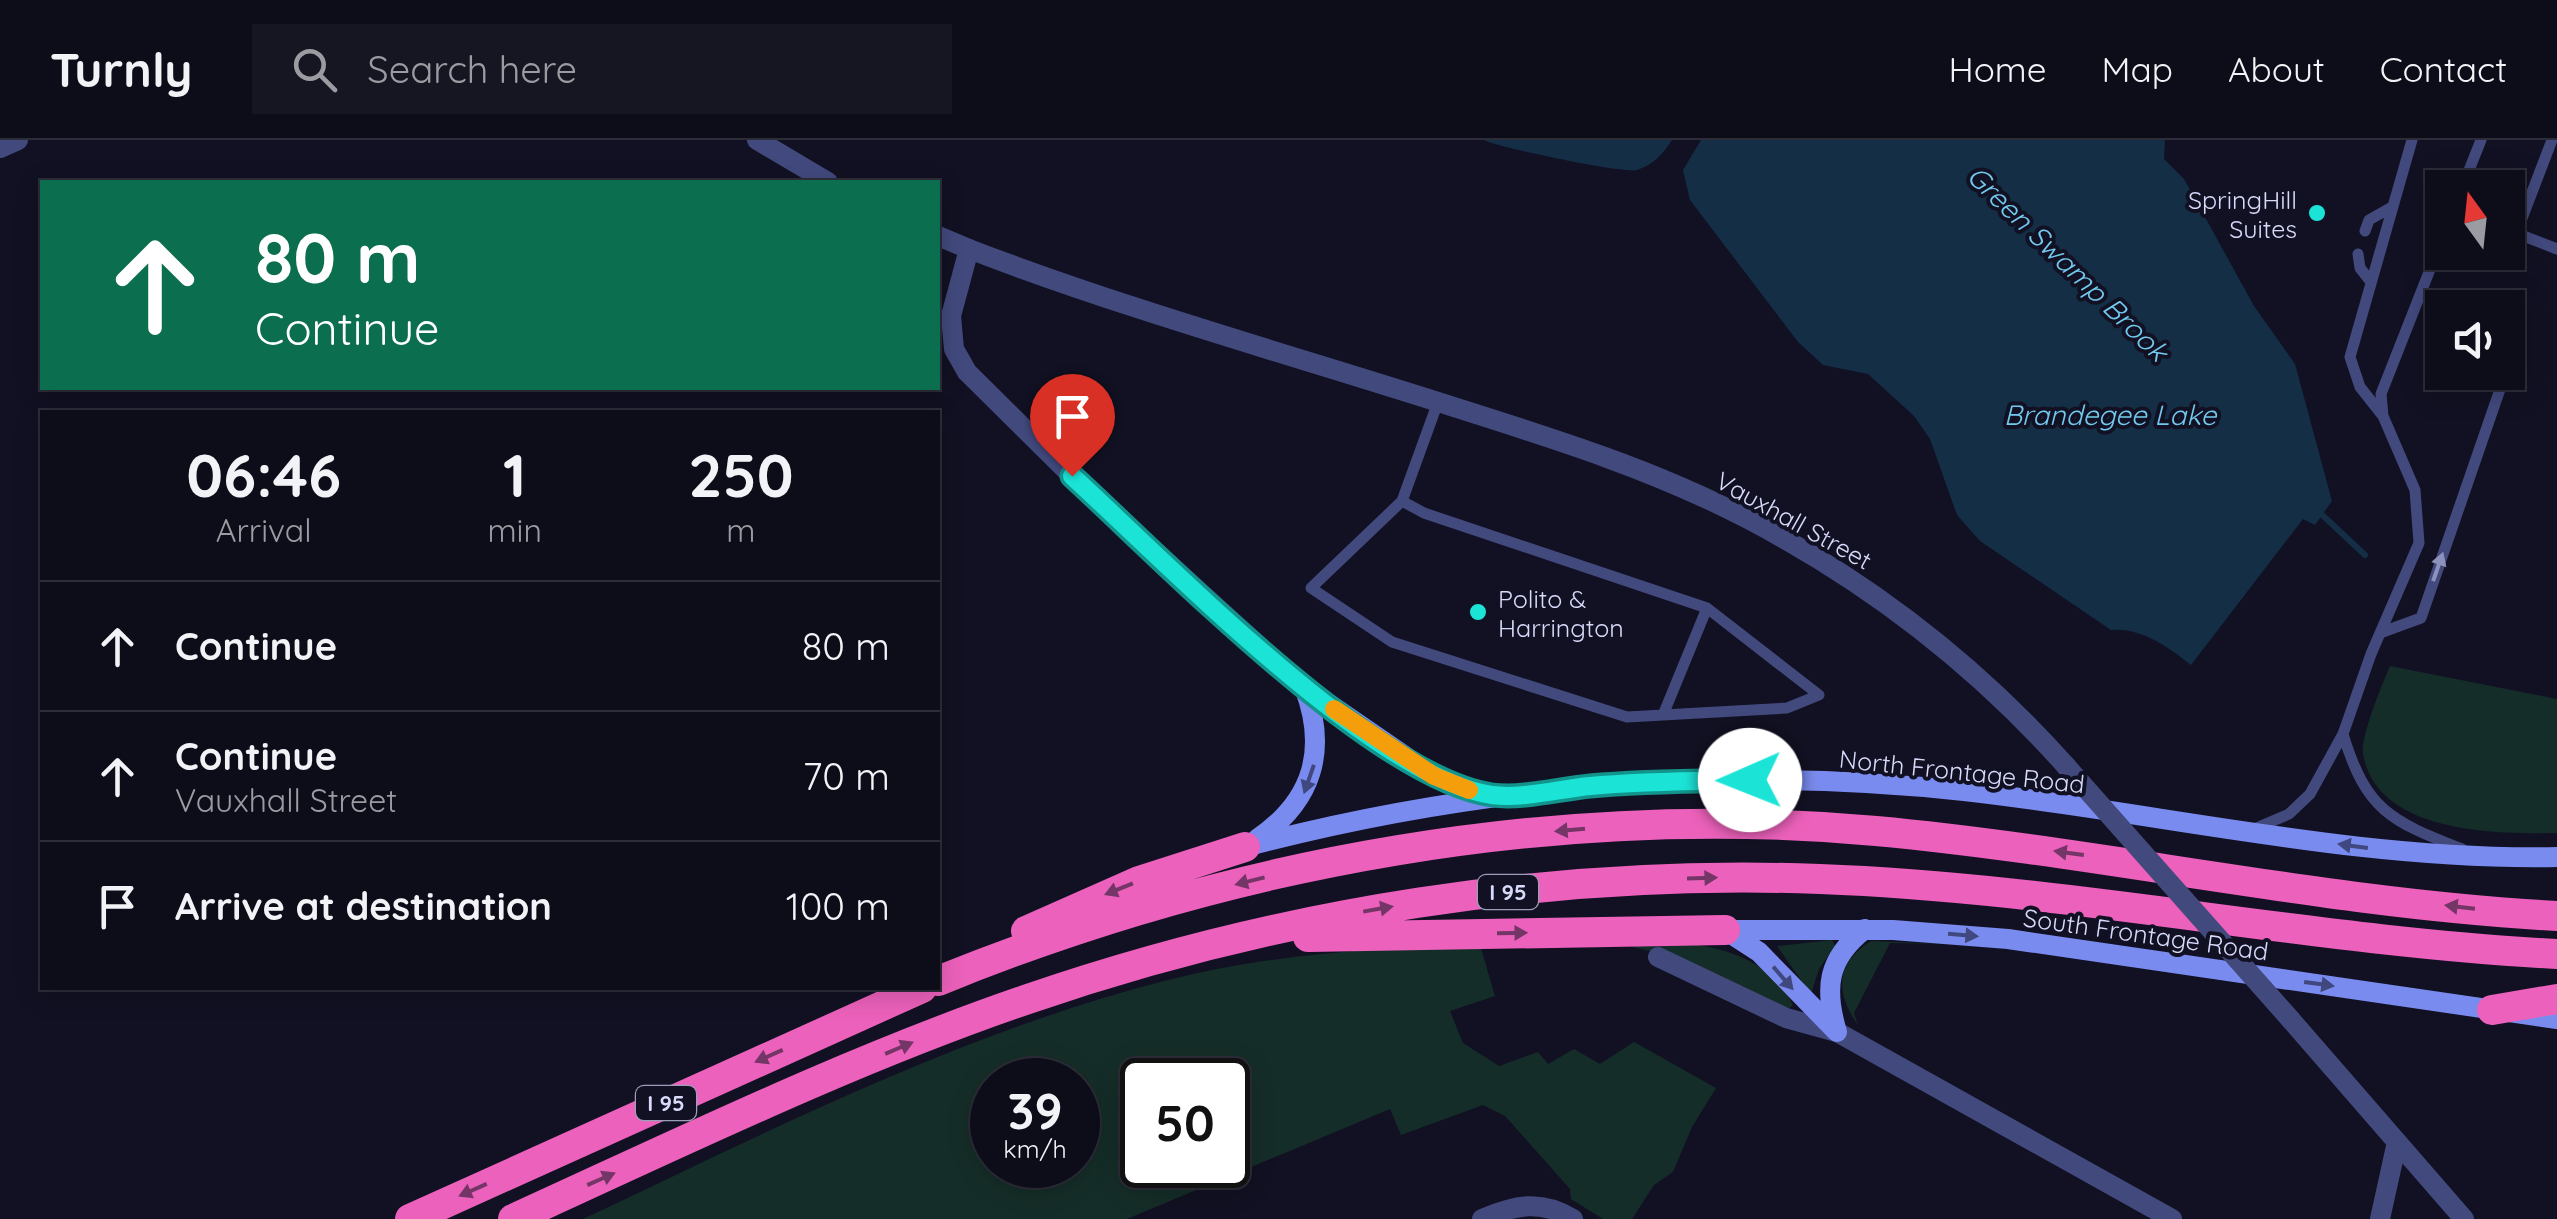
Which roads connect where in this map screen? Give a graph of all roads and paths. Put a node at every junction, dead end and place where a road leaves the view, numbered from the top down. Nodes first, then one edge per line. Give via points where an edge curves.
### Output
1 (18, 140) edge
2 (757, 140) edge
3 (2412, 140) edge
4 (2481, 140) edge
5 (2552, 140) edge
6 (0, 148) edge
7 (2469, 170) edge
8 (825, 180) edge
9 (2525, 202) edge
10 (2392, 207) junction
11 (2365, 231) dead end
12 (940, 237) edge
13 (2525, 237) edge
14 (969, 249) junction
15 (2557, 250) edge
16 (2358, 254) dead end
17 (2431, 270) edge
18 (2371, 282) junction
19 (2500, 390) edge
20 (1438, 402) junction
21 (2384, 416) junction
22 (1402, 501) junction
23 (1707, 608) junction
24 (2380, 633) junction
25 (1303, 686) junction
26 (1662, 715) junction
27 (2343, 734) junction
28 (1496, 796) junction
29 (2247, 831) junction
30 (1244, 847) junction
31 (2484, 857) junction
32 (2557, 857) edge
33 (2557, 916) edge
34 (1865, 929) junction
35 (1725, 930) junction
36 (1240, 938) junction
37 (2557, 954) edge
38 (1658, 956) dead end
39 (951, 976) edge
40 (918, 990) edge
41 (2557, 1000) edge
42 (2492, 1010) junction
43 (2557, 1019) edge
44 (1837, 1032) junction
45 (2398, 1142) junction
46 (410, 1219) edge
47 (512, 1219) edge
48 (1482, 1219) edge
49 (1573, 1219) edge
50 (2172, 1219) edge
51 (2380, 1219) edge
52 (2464, 1219) edge

1 - 6 street
2 - 8 street
3 - 10 lane
4 - 7 lane
5 - 9 lane
10 - 11 lane via 2369,220
10 - 18 lane
12 - 14 street, Vauxhall Street
13 - 15 lane
14 - 20 street, Vauxhall Street
14 - 25 street via 951,316 952,343 967,372
16 - 18 lane
17 - 21 lane via 2381,394
18 - 21 lane via 2350,358 2360,387
24 -> 19 lane via 2421,618
20 - 22 lane
20 - 45 street, Vauxhall Street, bridge via 1650,474 1796,545 1954,656 2066,766
21 - 24 lane via 2415,490 2420,534
22 - 23 lane
22 - 26 lane via 1311,588 1392,642 1628,717
23 - 26 lane
23 - 26 lane via 1820,695 1787,708
24 - 27 lane
25 - 28 main road via 1434,776
25 -> 30 main road via 1317,736 1310,784 1277,824
27 - 29 lane via 2304,802
27 - 31 lane via 2360,786 2376,804 2411,827
28 - 29 main road, North Frontage Road via 1645,782 1853,783
28 - 30 main road, North Frontage Road via 1396,811
31 -> 29 main road, North Frontage Road
30 -> 39 highway via 1070,909
31 - 32 main road, North Frontage Road
33 -> 39 highway, I 95 via 1902,834 1670,824 1481,839 1324,864 1135,912
34 - 35 main road, South Frontage Road
34 -> 42 main road, South Frontage Road via 2030,942
34 - 44 main road via 1844,948 1829,977
36 -> 35 highway
35 -> 44 main road via 1758,952
36 -> 37 highway, I 95 via 1485,894 1759,878 1988,890 2342,936
47 -> 36 highway, I 95 via 948,1028 1090,979
38 - 44 street via 1786,1018
40 -> 46 highway, I 95
41 - 42 highway
42 - 43 main road, South Frontage Road
44 - 50 street
45 - 51 street
45 - 52 street, Vauxhall Street
48 - 49 street via 1512,1206 1552,1206

